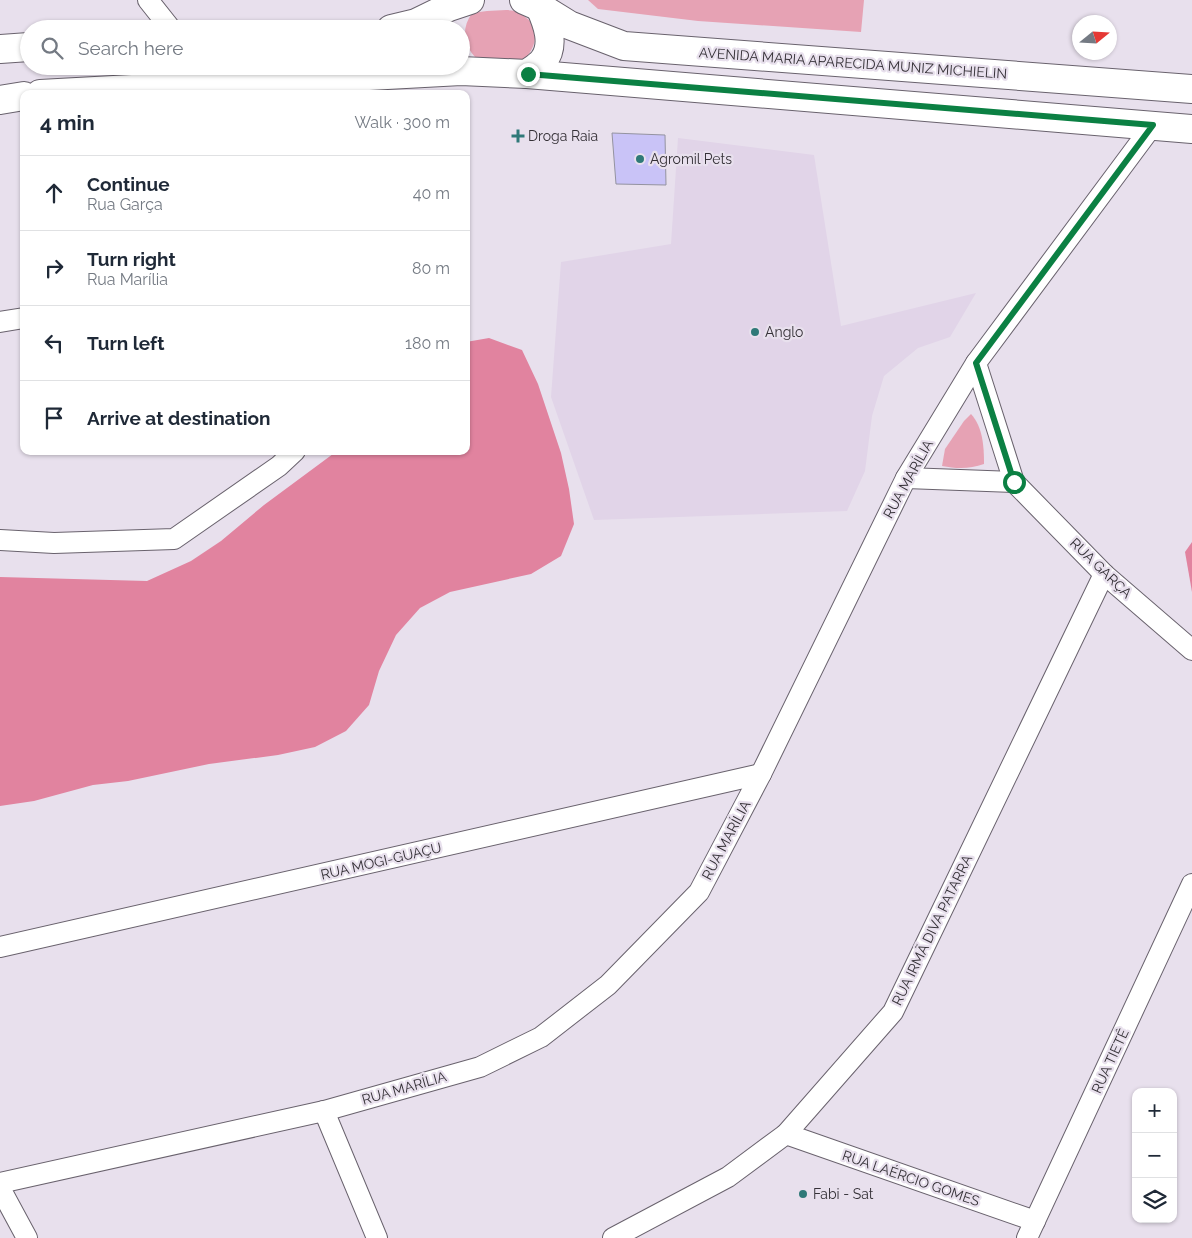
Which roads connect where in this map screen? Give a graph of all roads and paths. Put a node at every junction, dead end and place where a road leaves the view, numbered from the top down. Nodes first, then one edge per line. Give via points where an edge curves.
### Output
1 (148, 0) edge
2 (533, 2) edge
3 (453, 9) edge
4 (164, 20) edge
5 (424, 20) edge
6 (20, 48) edge
7 (0, 49) edge
8 (470, 70) edge
9 (528, 74) junction
10 (359, 75) edge
11 (1192, 89) edge
12 (107, 90) edge
13 (20, 97) edge
14 (0, 100) edge
15 (1153, 125) junction
16 (1192, 129) edge
17 (20, 319) edge
18 (0, 322) edge
19 (976, 363) junction
20 (291, 455) edge
21 (906, 478) junction
22 (1014, 482) junction
23 (0, 540) edge
24 (1104, 574) junction
25 (1192, 650) edge
26 (762, 774) junction
27 (1192, 884) edge
28 (0, 948) edge
29 (324, 1111) junction
30 (786, 1134) junction
31 (0, 1183) edge
32 (0, 1188) edge
33 (1031, 1230) edge
34 (27, 1238) edge
35 (377, 1238) edge
36 (613, 1238) edge
37 (1014, 1238) edge

1 - 4 street
2 - 9 street via 549,27 549,44 544,60
2 - 11 street, AVENIDA MARIA APARECIDA MUNIZ MICHIELIN via 569,25 624,46
3 - 5 street
6 - 7 street
8 - 9 street
9 - 15 street
10 - 12 street
13 - 14 street
15 - 16 street
15 - 19 street, RUA MARÍLIA
17 - 18 street
19 - 21 street, RUA MARÍLIA
19 - 22 street, RUA GARÇA
20 - 23 street via 174,539 54,544
21 - 22 street
21 - 26 street, RUA MARÍLIA
22 - 24 street, RUA GARÇA
24 - 25 street, RUA GARÇA
24 - 30 street, RUA IRMÃ DIVA PATARRA via 893,1012
26 - 28 street, RUA MOGI-GUAÇU
26 - 29 street, RUA MARÍLIA via 699,892 601,991 541,1037 480,1067
27 - 33 street, RUA TIETÊ
29 - 31 street, RUA MARÍLIA
29 - 35 street
30 - 33 street, RUA LAÉRCIO GOMES
30 - 36 street, RUA IRMÃ DIVA PATARRA via 728,1177
32 - 34 street
33 - 37 street

